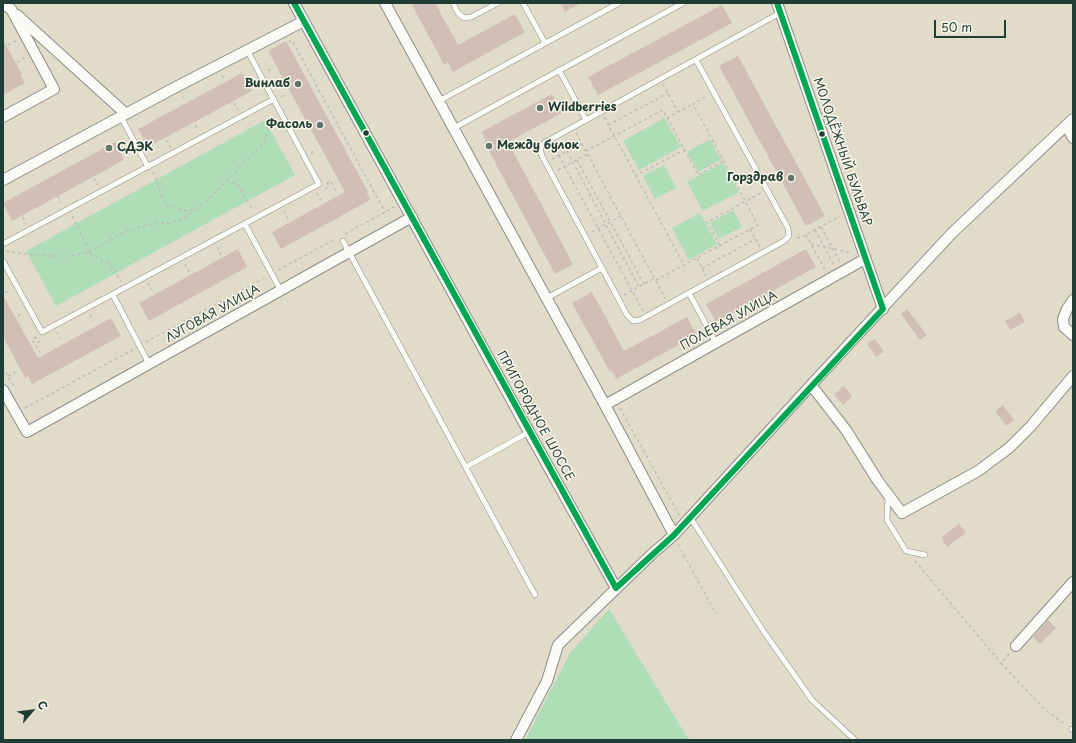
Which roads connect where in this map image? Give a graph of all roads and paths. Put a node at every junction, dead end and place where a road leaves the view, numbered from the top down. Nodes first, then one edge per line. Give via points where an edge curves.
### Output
1 (294, 3) edge
2 (385, 3) edge
3 (452, 3) edge
4 (498, 3) edge
5 (523, 3) edge
6 (619, 3) edge
7 (683, 3) edge
8 (777, 3) edge
9 (7, 7) edge
10 (780, 13) junction
11 (304, 21) junction
12 (288, 38) dead end
13 (19, 39) dead end
14 (545, 43) junction
15 (8, 45) dead end
16 (247, 50) junction
17 (28, 56) dead end
18 (696, 60) junction
19 (17, 62) dead end
20 (265, 66) dead end
21 (273, 68) dead end
22 (559, 70) junction
23 (220, 71) dead end
24 (661, 79) junction
25 (224, 80) dead end
26 (714, 92) junction
27 (180, 93) dead end
28 (668, 93) junction
29 (286, 94) dead end
30 (274, 99) junction
31 (184, 101) dead end
32 (439, 101) junction
33 (234, 103) dead end
34 (693, 104) junction
35 (244, 107) dead end
36 (280, 110) junction
37 (601, 112) junction
38 (678, 112) junction
39 (123, 115) junction
40 (3, 117) edge
41 (667, 118) junction
42 (586, 120) junction
43 (1069, 122) edge
44 (195, 125) dead end
45 (608, 125) junction
46 (304, 126) dead end
47 (573, 127) junction
48 (454, 128) junction
49 (199, 131) dead end
50 (301, 135) dead end
51 (614, 136) junction
52 (1073, 138) edge
53 (167, 140) dead end
54 (550, 140) junction
55 (582, 143) junction
56 (166, 149) dead end
57 (317, 150) dead end
58 (684, 150) junction
59 (567, 151) junction
60 (586, 151) junction
61 (311, 153) dead end
62 (588, 154) junction
63 (559, 156) junction
64 (578, 160) junction
65 (724, 161) junction
66 (572, 162) junction
67 (546, 163) junction
68 (149, 166) junction
69 (565, 166) junction
70 (551, 174) junction
71 (636, 176) junction
72 (324, 177) dead end
73 (94, 178) dead end
74 (3, 180) edge
75 (226, 181) junction
76 (327, 183) junction
77 (98, 186) dead end
78 (323, 190) dead end
79 (767, 190) junction
80 (336, 192) dead end
81 (317, 193) dead end
82 (58, 196) dead end
83 (321, 200) dead end
84 (746, 201) junction
85 (68, 209) junction
86 (194, 210) junction
87 (284, 211) dead end
88 (385, 212) dead end
89 (621, 216) junction
90 (840, 216) dead end
91 (23, 217) dead end
92 (257, 217) junction
93 (412, 217) junction
94 (288, 218) dead end
95 (611, 221) junction
96 (245, 224) junction
97 (606, 224) junction
98 (20, 227) dead end
99 (821, 227) junction
100 (598, 228) junction
101 (750, 229) junction
102 (815, 230) junction
103 (806, 235) junction
104 (585, 236) junction
105 (789, 236) junction
106 (756, 239) junction
107 (343, 240) dead end
108 (3, 244) edge
109 (811, 244) junction
110 (720, 246) junction
111 (217, 247) dead end
112 (825, 247) junction
113 (833, 249) junction
114 (3, 250) edge
115 (88, 252) junction
116 (350, 252) junction
117 (763, 253) junction
118 (852, 253) dead end
119 (222, 255) dead end
120 (697, 258) junction
121 (865, 259) junction
122 (3, 261) edge
123 (185, 264) dead end
124 (684, 265) junction
125 (842, 267) dead end
126 (602, 268) junction
127 (702, 268) junction
128 (837, 270) dead end
129 (189, 272) dead end
130 (827, 275) dead end
131 (655, 279) junction
132 (710, 282) junction
133 (148, 283) dead end
134 (644, 284) junction
135 (639, 287) junction
136 (125, 288) junction
137 (10, 290) dead end
138 (152, 290) dead end
139 (281, 291) junction
140 (632, 291) junction
141 (5, 293) dead end
142 (689, 293) junction
143 (113, 294) junction
144 (547, 298) junction
145 (618, 298) junction
146 (1073, 300) edge
147 (669, 304) junction
148 (882, 309) junction
149 (23, 313) dead end
150 (90, 315) dead end
151 (18, 316) dead end
152 (646, 317) junction
153 (93, 320) dead end
154 (57, 332) dead end
155 (1073, 335) edge
156 (36, 337) dead end
157 (60, 338) dead end
158 (716, 343) junction
159 (40, 353) dead end
160 (149, 364) junction
161 (15, 372) dead end
162 (8, 376) dead end
163 (1073, 376) edge
164 (811, 385) junction
165 (3, 390) edge
166 (615, 399) junction
167 (605, 405) junction
168 (529, 432) junction
169 (466, 467) junction
170 (888, 494) junction
171 (687, 520) junction
172 (674, 535) junction
173 (906, 550) junction
174 (926, 555) dead end
175 (1073, 582) edge
176 (616, 588) junction
177 (535, 595) dead end
178 (716, 614) dead end
179 (1016, 646) joint
180 (1002, 663) junction
181 (1072, 729) edge
182 (516, 740) edge
183 (855, 740) edge

1 - 11 street, ПРИГОРОДНОЕ ШОССЕ
2 - 32 street
3 - 4 lane via 464,18
5 - 14 lane
6 - 14 lane
7 - 22 lane
8 - 10 street, МОЛОДЁЖНЫЙ БУЛЬВАР
9 - 39 street
9 - 40 street via 54,89
10 - 18 lane
10 - 121 street, МОЛОДЁЖНЫЙ БУЛЬВАР
11 - 16 street
11 - 93 street, ПРИГОРОДНОЕ ШОССЕ
12 - 88 path via 291,43 293,42
13 - 15 path
14 - 32 lane
16 - 30 lane
16 - 39 street
17 - 19 path
18 - 24 lane
18 - 26 lane
20 - 21 path via 268,71
22 - 42 lane
22 - 48 lane
23 - 25 path
24 - 28 path
24 - 37 lane
26 - 34 path
26 - 79 lane
27 - 31 path
28 - 38 path
28 - 45 path
29 - 36 path via 281,96 286,106
30 - 36 lane
30 - 68 lane
32 - 48 street
33 - 35 path via 238,110
34 - 38 path
34 - 65 path
36 - 75 path via 273,118 264,142
36 - 92 lane via 319,184
37 - 42 lane
37 - 45 path
38 - 41 path
39 - 68 lane
39 - 74 street
41 - 51 path via 663,110
41 - 58 path
42 - 47 lane
43 - 52 street
43 - 148 street via 952,234
44 - 49 path
45 - 51 path
46 - 50 path via 298,128
47 - 54 lane
47 - 55 path
48 - 144 street
51 - 60 path
51 - 71 path
53 - 56 path via 171,146
54 - 63 path
54 - 67 lane via 540,148
55 - 59 path
55 - 60 path
57 - 61 path
58 - 65 path via 698,175
58 - 71 path
59 - 63 path
59 - 66 path
60 - 62 path
62 - 64 path
62 - 89 path
63 - 67 path
63 - 69 path
64 - 66 path
64 - 95 path
65 - 84 path
66 - 69 path
66 - 97 path
67 - 70 lane
68 - 85 lane
68 - 86 path via 168,206 187,211
69 - 70 path
69 - 100 path
70 - 104 lane
71 - 124 path
72 - 76 path
73 - 77 path
75 - 86 path via 205,203
75 - 92 path via 238,185
76 - 78 path via 329,187
76 - 80 path via 331,181
79 - 84 path
79 - 105 lane via 788,228
81 - 83 path
82 - 85 path
84 - 101 path via 758,225
84 - 110 path via 708,222
85 - 108 lane
85 - 115 path
86 - 115 path via 181,220 152,224 125,232
87 - 94 path
89 - 95 path
89 - 131 path
90 - 99 path
91 - 98 path via 26,224
92 - 96 lane
93 - 116 street, ЛУГОВАЯ УЛИЦА
93 - 168 street, ПРИГОРОДНОЕ ШОССЕ
95 - 97 path
95 - 134 path
96 - 136 lane
96 - 139 lane
97 - 100 path
97 - 135 path
99 - 102 path
99 - 113 path
100 - 104 path
100 - 140 path
101 - 106 path
101 - 110 path
102 - 103 path
102 - 112 path
103 - 105 path via 800,238
103 - 109 path
104 - 126 lane
105 - 117 lane via 784,242
106 - 117 path
106 - 127 path
107 - 116 lane
109 - 112 path
109 - 130 path
110 - 120 path
111 - 119 path
112 - 113 path
112 - 128 path
113 - 118 path
113 - 125 path
114 - 115 path via 49,256 71,256
115 - 136 path via 109,264
116 - 139 street, ЛУГОВАЯ УЛИЦА
116 - 169 lane
117 - 132 lane
120 - 124 path
120 - 127 path
121 - 148 street, МОЛОДЁЖНЫЙ БУЛЬВАР
121 - 158 street, ПОЛЕВАЯ УЛИЦА
122 - 143 lane via 42,332
123 - 129 path
124 - 131 path
126 - 144 lane
126 - 145 lane
127 - 132 path
131 - 134 path
131 - 147 path
132 - 142 lane
133 - 138 path
134 - 135 path
135 - 140 path
136 - 143 lane
137 - 141 path
139 - 160 street, ЛУГОВАЯ УЛИЦА
140 - 145 path
140 - 152 path
142 - 147 lane
142 - 158 lane
143 - 160 lane
144 - 167 street
145 - 152 lane via 633,321
146 - 155 street via 1063,319 1064,327
147 - 152 lane
148 - 164 street
149 - 151 path
150 - 153 path
154 - 157 path
156 - 159 path via 32,339
158 - 166 street, ПОЛЕВАЯ УЛИЦА
160 - 165 street, ЛУГОВАЯ УЛИЦА via 26,432
161 - 162 path
163 - 170 street via 1031,426 1009,448 978,471 902,513
164 - 170 street via 846,430
164 - 171 street
166 - 167 street, ПОЛЕВАЯ УЛИЦА
166 - 171 path
167 - 172 street
168 - 169 lane
168 - 176 street, ПРИГОРОДНОЕ ШОССЕ
169 - 177 lane
170 - 173 lane via 887,520
171 - 172 street
171 - 183 lane via 812,700
172 - 176 street
172 - 178 path
173 - 174 lane
173 - 180 path
175 - 179 street
176 - 182 street via 558,645 547,682
179 - 180 path
180 - 181 path via 1044,709

